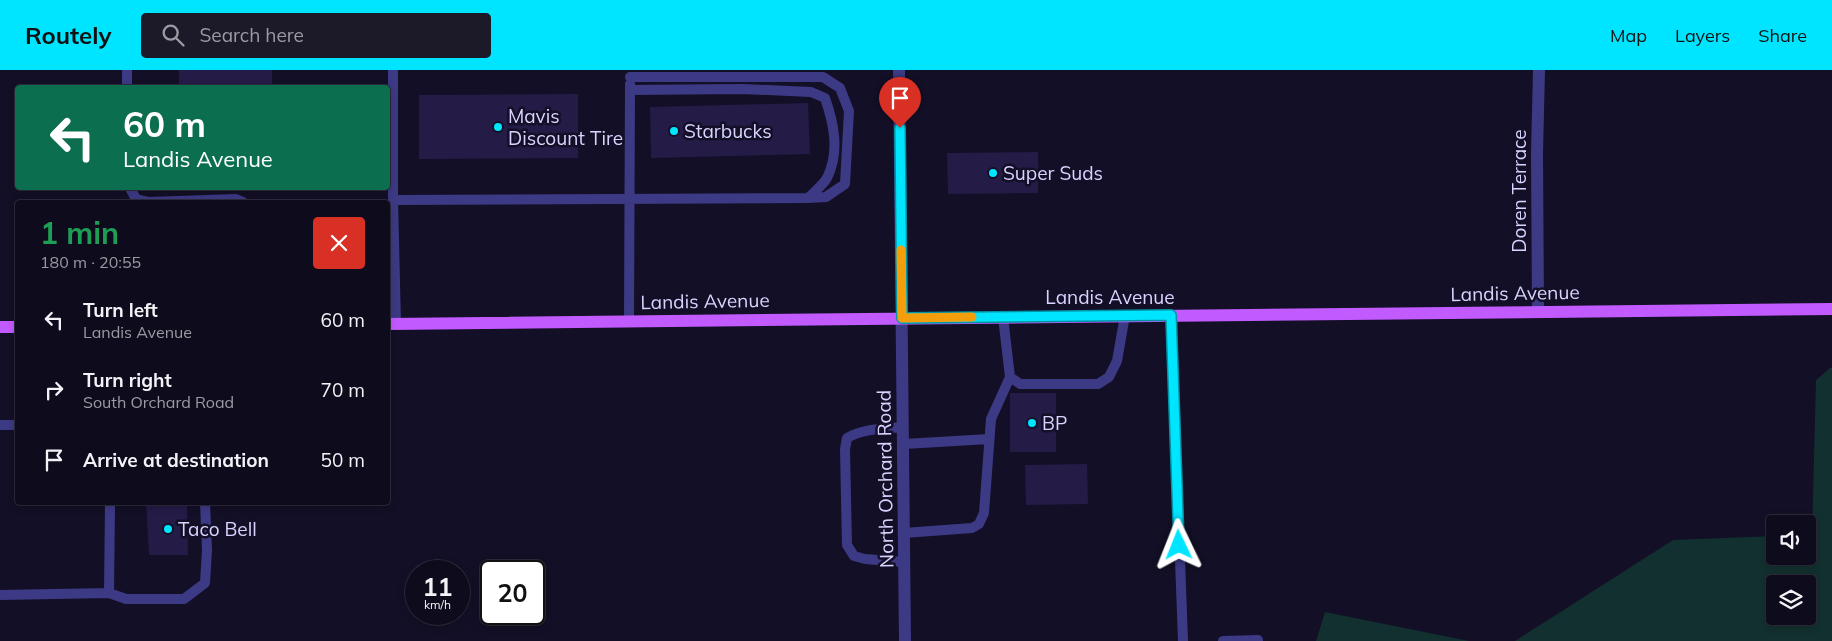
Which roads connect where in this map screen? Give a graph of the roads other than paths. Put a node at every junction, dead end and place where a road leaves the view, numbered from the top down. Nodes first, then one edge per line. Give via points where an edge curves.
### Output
1 (127, 70) edge
2 (393, 70) edge
3 (899, 70) edge
4 (1539, 70) edge
5 (630, 73) edge
6 (127, 85) edge
7 (630, 90) junction
8 (131, 190) edge
9 (808, 198) junction
10 (629, 199) junction
11 (140, 200) edge
12 (207, 200) edge
13 (238, 200) edge
14 (394, 200) junction
15 (1832, 309) edge
16 (1538, 312) junction
17 (1125, 315) junction
18 (1171, 315) junction
19 (1003, 316) junction
20 (902, 318) junction
21 (629, 321) junction
22 (392, 324) edge
23 (0, 327) edge
24 (15, 327) edge
25 (1010, 377) junction
26 (0, 425) edge
27 (15, 425) edge
28 (904, 427) junction
29 (989, 439) junction
30 (904, 444) junction
31 (110, 505) edge
32 (205, 505) edge
33 (904, 533) junction
34 (904, 562) junction
35 (108, 593) junction
36 (0, 595) edge
37 (1258, 640) edge
38 (905, 641) edge
39 (1182, 641) edge
40 (1223, 641) edge

1 - 6 lane
2 - 14 lane
3 - 20 street, North Orchard Road
4 - 16 street, Doren Terrace
5 - 7 lane
5 - 9 lane via 823,77 840,88 849,111 845,184 826,197
7 - 9 lane via 742,89 811,92 825,98 833,119 835,151 826,178
7 - 10 lane
8 - 11 lane via 136,199
9 - 10 lane
10 - 14 lane
10 - 21 lane
12 - 13 lane
14 - 22 lane
15 - 16 main road, Landis Avenue
16 - 18 main road, Landis Avenue
17 - 18 main road, Landis Avenue
17 - 19 main road, Landis Avenue
17 - 25 lane via 1117,361 1109,377 1098,384 1020,384
18 - 39 lane
19 - 20 main road, Landis Avenue
19 - 25 lane
20 - 21 main road, Landis Avenue
20 - 28 street, North Orchard Road
21 - 22 main road, Landis Avenue
23 - 24 main road
25 - 29 lane via 991,418
26 - 27 lane
28 - 30 street, North Orchard Road
28 - 34 lane via 856,433 848,438 845,449 846,545 854,556
29 - 30 lane
29 - 33 lane via 984,513 979,524 972,528
30 - 33 street, North Orchard Road
31 - 35 lane
32 - 35 lane via 205,583 184,599 126,599
33 - 34 street, North Orchard Road
34 - 38 street, North Orchard Road
35 - 36 lane
37 - 40 lane

